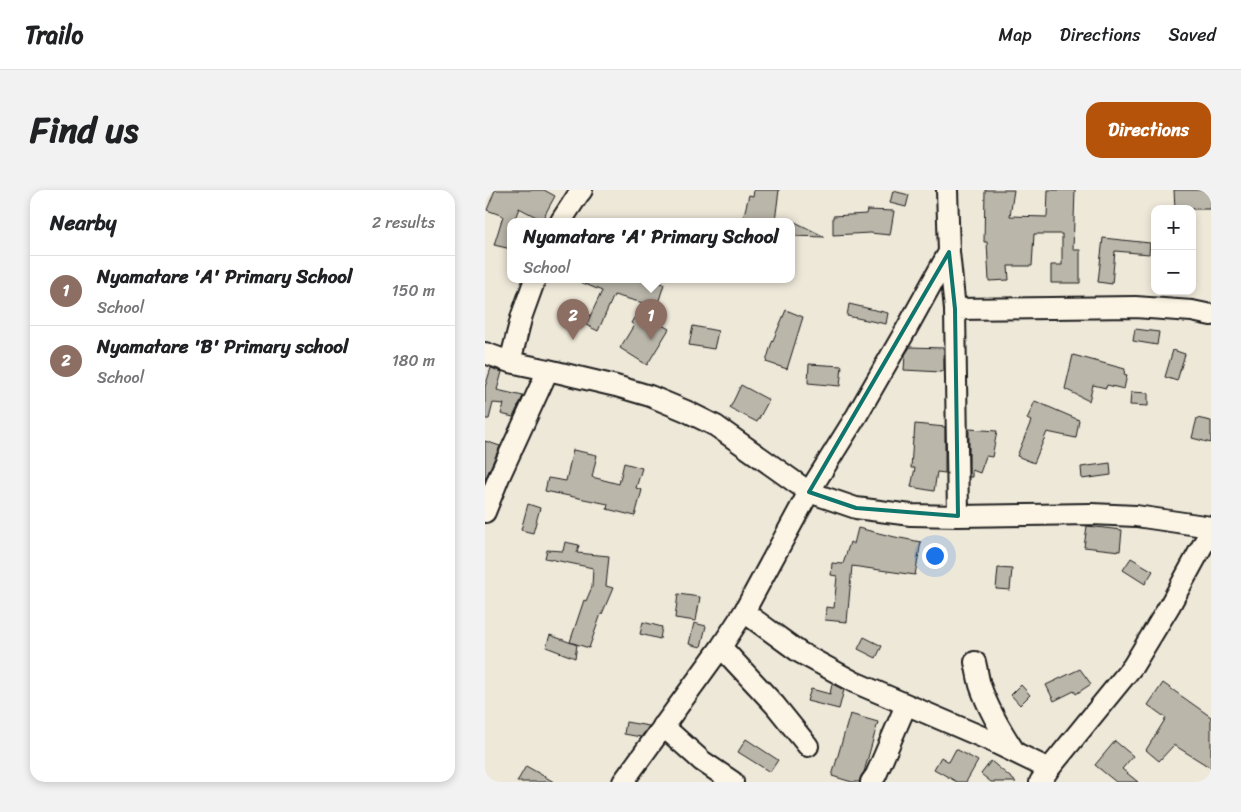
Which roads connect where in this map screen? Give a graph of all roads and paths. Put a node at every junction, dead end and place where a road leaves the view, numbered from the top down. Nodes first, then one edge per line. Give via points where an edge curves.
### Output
1 (582, 190) edge
2 (947, 190) edge
3 (563, 218) edge
4 (949, 252) junction
5 (534, 283) edge
6 (955, 309) junction
7 (1211, 315) edge
8 (485, 353) edge
9 (510, 362) junction
10 (548, 370) junction
11 (809, 492) junction
12 (485, 512) edge
13 (958, 516) junction
14 (1211, 529) edge
15 (745, 612) junction
16 (721, 648) junction
17 (975, 662) dead end
18 (906, 705) junction
19 (663, 726) junction
20 (808, 746) dead end
21 (1015, 752) junction
22 (1045, 776) edge
23 (623, 782) edge
24 (733, 782) edge
25 (871, 782) edge

1 - 3 street
2 - 4 street
4 - 6 street
4 - 11 street via 857,415
5 - 9 street
6 - 7 street via 1135,307
6 - 13 street
8 - 9 street
9 - 10 street
10 - 11 street via 650,396 686,411 716,426
10 - 12 street
11 - 13 street via 856,508 911,515
11 - 15 street
13 - 14 street via 1136,516
14 - 22 street via 1133,666
15 - 16 street
15 - 18 street via 799,652
16 - 19 street
16 - 20 street via 775,705
17 - 21 street via 990,711
18 - 21 street
18 - 25 street
19 - 23 street
19 - 24 street
21 - 22 street

